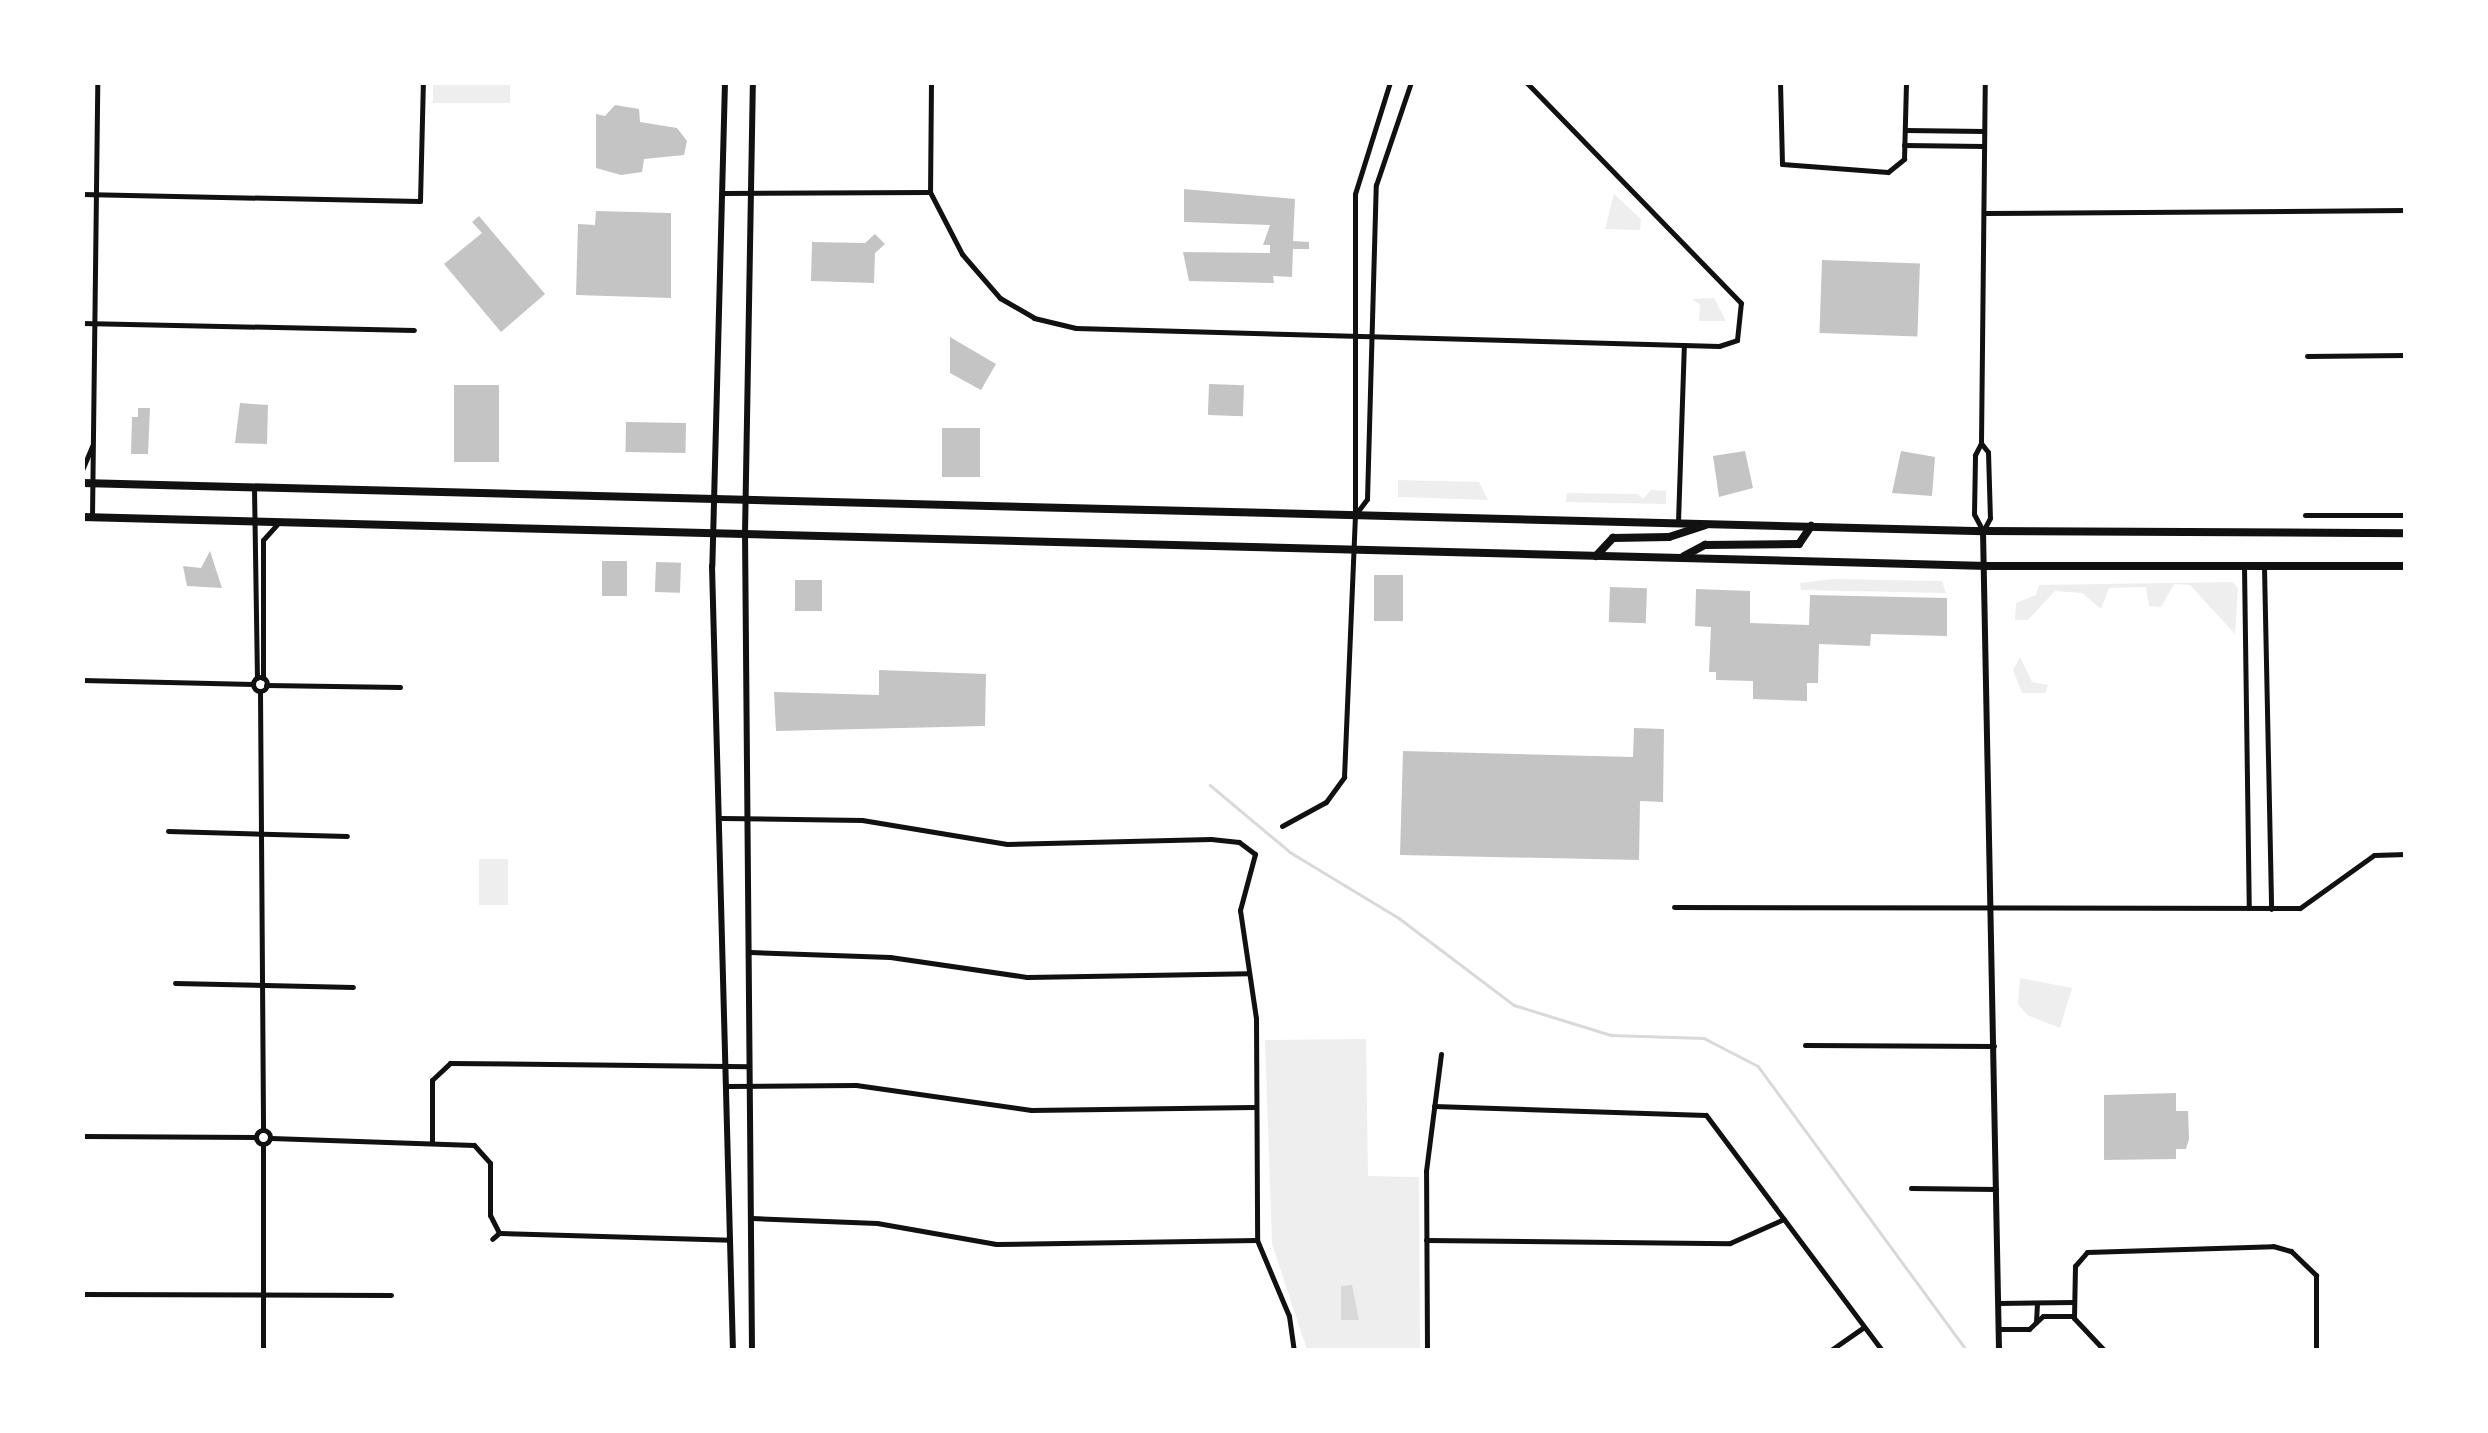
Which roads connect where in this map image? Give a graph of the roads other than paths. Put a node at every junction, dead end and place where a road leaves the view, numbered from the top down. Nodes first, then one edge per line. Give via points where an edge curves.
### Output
1 (97, 82) edge
2 (423, 82) edge
3 (725, 82) edge
4 (753, 82) edge
5 (931, 82) edge
6 (1390, 82) edge
7 (1411, 82) edge
8 (1526, 82) edge
9 (1780, 82) edge
10 (1906, 82) edge
11 (1985, 82) edge
12 (1904, 130) junction
13 (1984, 130) junction
14 (1904, 144) junction
15 (1984, 146) junction
16 (930, 192) junction
17 (724, 193) junction
18 (752, 193) junction
19 (82, 194) edge
20 (96, 195) junction
21 (2406, 210) edge
22 (1983, 213) junction
23 (82, 323) edge
24 (92, 323) junction
25 (414, 330) dead end
26 (1354, 335) junction
27 (1371, 336) junction
28 (1684, 345) junction
29 (2406, 355) edge
30 (2308, 356) dead end
31 (94, 438) junction
32 (1981, 444) junction
33 (82, 470) edge
34 (82, 484) edge
35 (94, 484) junction
36 (254, 488) junction
37 (714, 495) junction
38 (746, 496) junction
39 (1355, 515) junction
40 (2305, 515) dead end
41 (2406, 515) edge
42 (87, 517) edge
43 (252, 521) junction
44 (279, 522) junction
45 (1678, 523) junction
46 (1709, 524) junction
47 (1811, 526) junction
48 (1984, 531) junction
49 (713, 532) junction
50 (2406, 533) edge
51 (745, 534) junction
52 (1351, 550) junction
53 (1596, 556) junction
54 (1680, 558) junction
55 (1986, 566) junction
56 (2244, 566) junction
57 (2264, 566) junction
58 (2406, 566) edge
59 (253, 570) junction
60 (263, 570) junction
61 (254, 626) junction
62 (264, 626) junction
63 (82, 680) edge
64 (260, 681) junction
65 (400, 687) dead end
66 (722, 818) junction
67 (747, 818) junction
68 (1282, 826) dead end
69 (168, 832) dead end
70 (261, 833) junction
71 (347, 836) dead end
72 (2406, 854) edge
73 (1674, 907) dead end
74 (2249, 909) junction
75 (2270, 909) junction
76 (1991, 911) junction
77 (750, 952) junction
78 (1249, 973) junction
79 (175, 984) dead end
80 (262, 984) junction
81 (353, 987) dead end
82 (1805, 1045) dead end
83 (1994, 1046) junction
84 (1441, 1054) dead end
85 (728, 1065) junction
86 (748, 1066) junction
87 (728, 1086) junction
88 (748, 1086) junction
89 (1434, 1106) junction
90 (1254, 1107) junction
91 (263, 1130) junction
92 (82, 1136) edge
93 (256, 1137) junction
94 (271, 1138) junction
95 (432, 1142) junction
96 (263, 1144) junction
97 (1910, 1188) dead end
98 (1996, 1189) junction
99 (751, 1218) junction
100 (1784, 1219) junction
101 (499, 1232) junction
102 (492, 1239) dead end
103 (731, 1240) junction
104 (1257, 1240) junction
105 (1426, 1240) junction
106 (2077, 1248) dead end
107 (2083, 1256) junction
108 (82, 1294) edge
109 (391, 1295) dead end
110 (263, 1296) junction
111 (2074, 1302) junction
112 (1998, 1303) junction
113 (2037, 1303) junction
114 (2074, 1316) junction
115 (2036, 1322) junction
116 (1864, 1327) junction
117 (1998, 1329) junction
118 (263, 1350) edge
119 (733, 1350) edge
120 (752, 1350) edge
121 (1294, 1350) edge
122 (1428, 1350) edge
123 (1831, 1350) edge
124 (1882, 1350) edge
125 (1999, 1350) edge
126 (2104, 1350) edge
127 (2316, 1350) edge

1 - 20 street
2 - 20 street via 420,201
3 - 17 main road
4 - 18 main road
5 - 16 street
6 - 26 street via 1355,194
7 - 27 street via 1376,185
8 - 28 street via 1740,304 1737,340
9 - 14 street via 1779,154 1792,170 1888,172 1904,159
10 - 12 street
11 - 13 street
12 - 13 street
12 - 14 street
13 - 15 street
14 - 15 street
15 - 22 street
16 - 18 street
16 - 26 street via 962,254 1000,298 1034,318 1076,328
17 - 18 street
17 - 37 main road
18 - 38 main road
19 - 20 street
20 - 24 street
21 - 22 street
22 - 32 street
23 - 24 street
24 - 25 street
24 - 31 street
26 - 27 street
26 - 39 street
27 - 28 street
27 - 39 street via 1367,500
28 - 45 street
29 - 30 street
31 - 33 street
31 - 35 street
32 - 48 street via 1988,452 1990,518
32 - 48 street via 1974,455 1974,514
34 - 35 main road
35 - 36 main road
35 - 42 street
36 - 37 main road
36 - 43 street
37 - 38 main road
37 - 49 main road
38 - 39 main road
38 - 51 main road
39 - 45 main road
39 - 52 street
40 - 41 street
42 - 43 main road
43 - 44 main road
43 - 59 street
44 - 49 main road
44 - 60 street via 264,540
45 - 46 main road
46 - 47 main road
46 - 53 main road via 1669,538 1612,538
47 - 48 main road
47 - 54 main road via 1800,544 1705,545
48 - 50 main road
48 - 55 main road
49 - 51 main road
49 - 66 main road
51 - 52 main road
51 - 67 main road
52 - 53 main road
52 - 68 street via 1344,777 1326,802
53 - 54 main road
54 - 55 main road
55 - 56 main road
55 - 76 main road
56 - 57 main road
56 - 74 street
57 - 58 main road
57 - 75 street
59 - 60 street
59 - 61 street
60 - 62 street
61 - 62 street
61 - 64 street
62 - 64 street
63 - 64 street
64 - 65 street
64 - 70 street
66 - 67 street
66 - 85 main road
67 - 77 main road
67 - 78 street via 862,820 1007,844 1239,842 1254,854 1240,910
69 - 70 street
70 - 71 street
70 - 80 street
72 - 75 street via 2374,855 2300,908
73 - 76 street
74 - 75 street
74 - 76 street
76 - 83 main road
77 - 78 street via 890,957 1027,977
77 - 86 main road
78 - 90 street
79 - 80 street
80 - 81 street
80 - 91 street
82 - 83 street
83 - 98 main road
84 - 89 street
85 - 86 street
85 - 87 main road
85 - 95 street via 450,1063 432,1080
86 - 88 main road
87 - 88 street
87 - 103 main road
88 - 90 street via 856,1086 977,1108
88 - 99 main road
89 - 100 street via 1706,1115
89 - 105 street
90 - 104 street
91 - 93 street
91 - 94 street
92 - 93 street
93 - 96 street
94 - 95 street
94 - 96 street
95 - 101 street via 474,1145 486,1154 490,1215
96 - 110 street
97 - 98 street
98 - 112 main road
99 - 104 street via 878,1224 996,1244
99 - 120 main road
100 - 105 street via 1730,1243
100 - 116 street
101 - 102 street
101 - 103 street
103 - 119 main road
104 - 121 street via 1289,1316
105 - 122 street
106 - 107 street
107 - 111 street via 2075,1266
107 - 127 street via 2100,1249 2285,1247 2316,1278
108 - 110 street
109 - 110 street
110 - 118 street
111 - 113 street
111 - 114 street
112 - 113 street
112 - 117 main road
113 - 115 street
114 - 115 street
114 - 126 street
115 - 117 street via 2029,1330
116 - 123 street
116 - 124 street
117 - 125 main road

